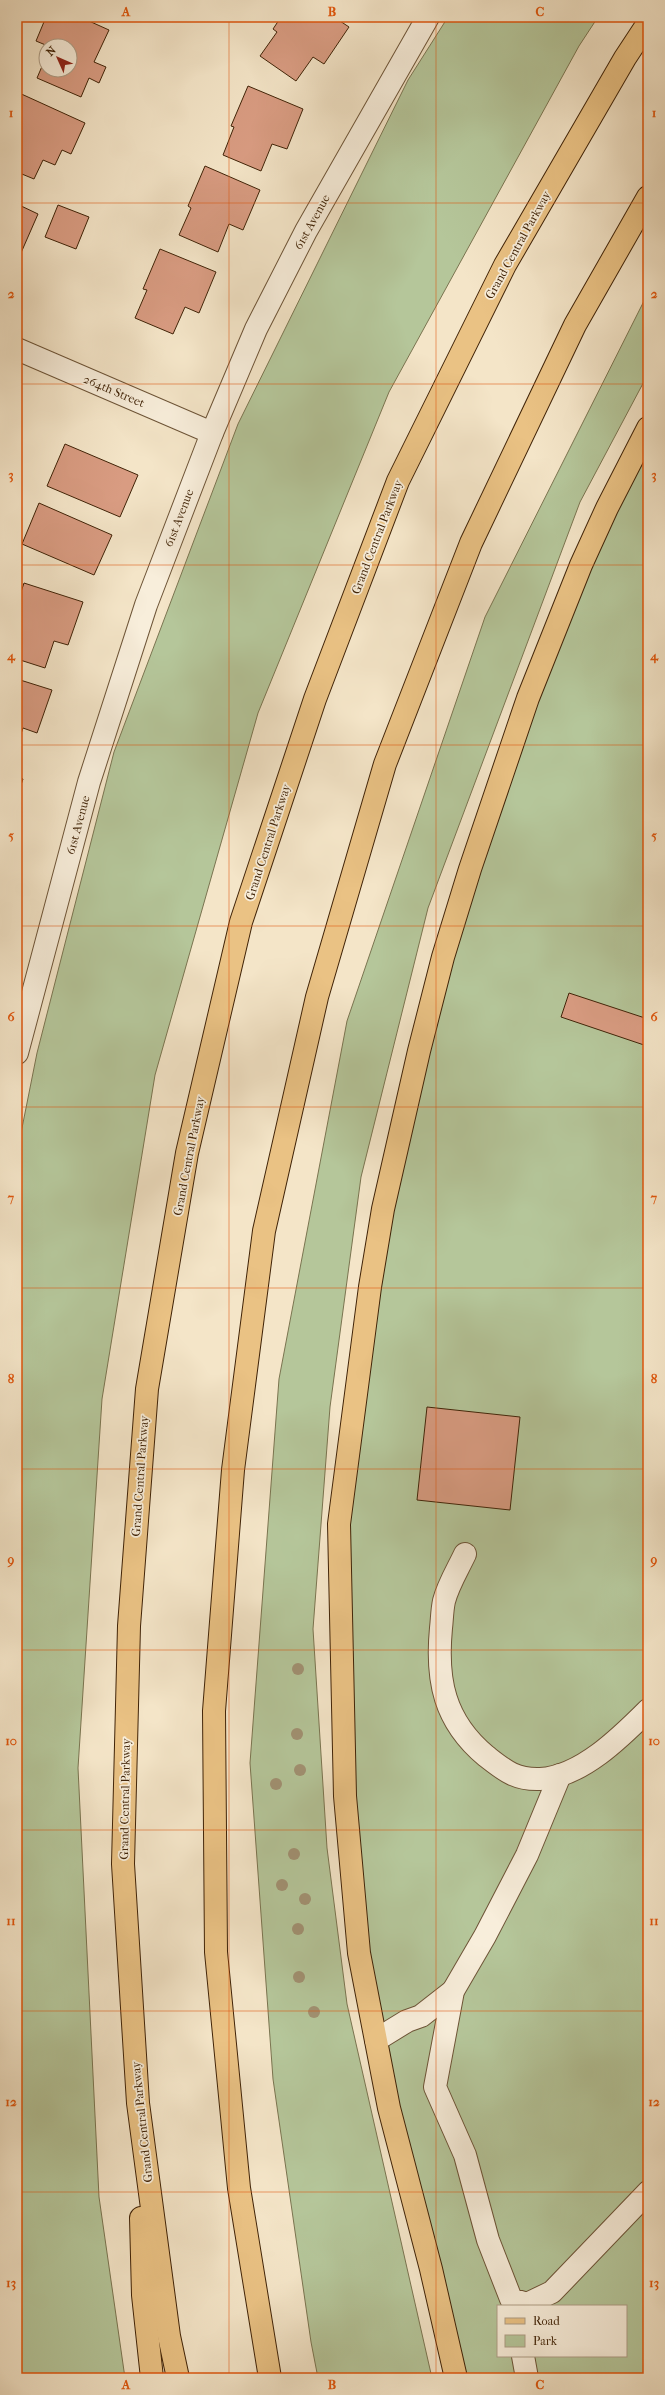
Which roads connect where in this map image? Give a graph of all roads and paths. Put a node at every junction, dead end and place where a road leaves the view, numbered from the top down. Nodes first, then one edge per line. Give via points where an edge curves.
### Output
1 (428, 17) edge
2 (648, 22) edge
3 (648, 197) edge
4 (17, 349) edge
5 (648, 428) edge
6 (212, 433) junction
7 (17, 1053) edge
8 (465, 1554) dead end
9 (648, 1710) edge
10 (560, 1775) junction
11 (453, 1991) junction
12 (376, 2040) junction
13 (138, 2103) junction
14 (648, 2192) edge
15 (512, 2302) edge
16 (523, 2357) edge
17 (152, 2378) edge
18 (178, 2378) edge
19 (270, 2378) edge
20 (456, 2378) edge
21 (527, 2378) edge

1 - 6 street, 61st Avenue via 303,238 256,329
2 - 13 main road, Grand Central Parkway via 505,265 398,481 315,699 241,922 187,1153 147,1389 129,1626 123,1864
3 - 19 main road via 575,325 471,543 385,764 317,997 264,1231 233,1470 214,1711 216,1952 239,2188
4 - 6 street, 264th Street
5 - 12 main road via 606,508 557,623 528,698 470,868 418,1051 375,1256 340,1524 345,1796 359,1953
6 - 7 street, 61st Avenue via 146,605 89,782
8 - 10 street via 444,1600 438,1655 442,1687 452,1717 476,1747 510,1775 540,1779
9 - 10 street via 624,1735 585,1764
10 - 11 street via 527,1855
11 - 12 street via 420,2016
11 - 15 street via 435,2087 465,2155 488,2240
12 - 20 main road via 389,2108 432,2269
13 - 17 main road via 143,2295
13 - 18 main road, Grand Central Parkway via 169,2336
14 - 15 street via 552,2292 527,2304
16 - 21 street

